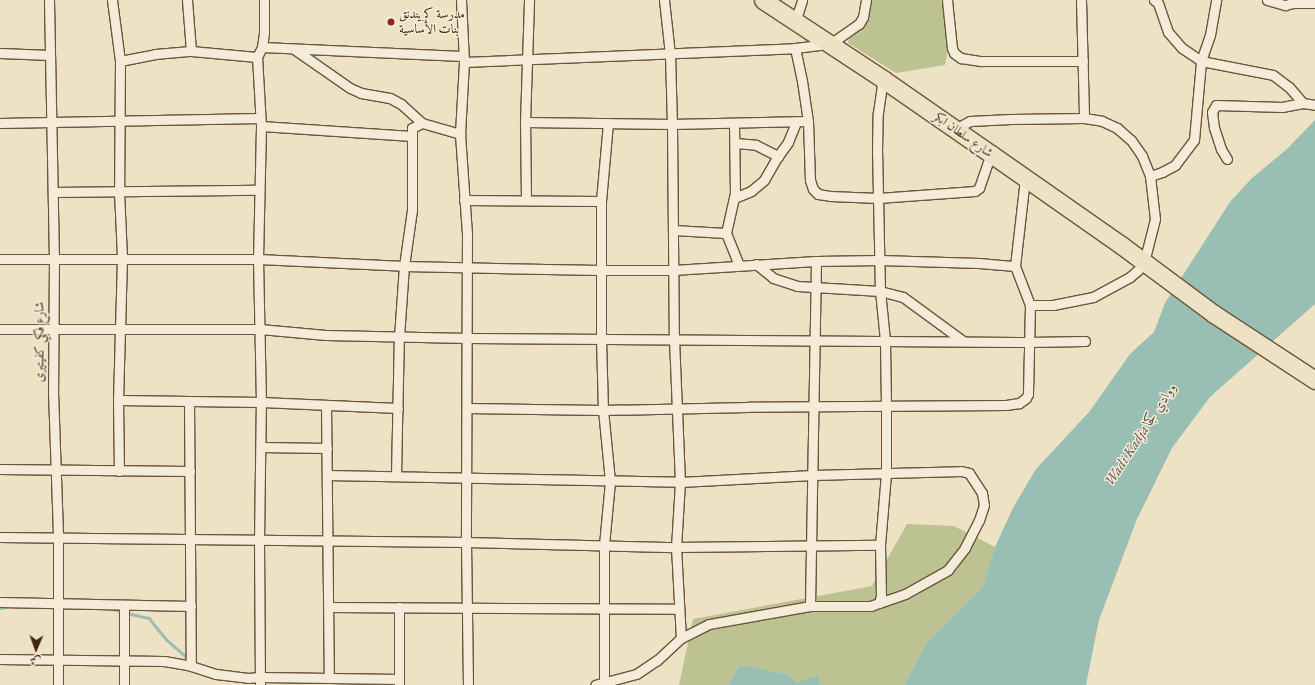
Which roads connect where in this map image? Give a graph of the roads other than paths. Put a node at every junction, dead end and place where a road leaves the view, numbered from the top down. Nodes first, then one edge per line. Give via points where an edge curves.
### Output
1 (49, 0) edge
2 (112, 0) edge
3 (187, 0) edge
4 (264, 0) edge
5 (461, 0) edge
6 (529, 0) edge
7 (664, 0) edge
8 (762, 0) edge
9 (802, 0) edge
10 (866, 0) edge
11 (947, 0) edge
12 (1081, 0) edge
13 (1154, 0) edge
14 (1216, 0) edge
15 (1267, 0) edge
16 (1315, 3) edge
17 (795, 22) junction
18 (830, 44) junction
19 (262, 47) junction
20 (795, 48) junction
21 (293, 49) junction
22 (191, 51) junction
23 (0, 53) edge
24 (670, 54) junction
25 (50, 55) junction
26 (257, 57) junction
27 (463, 59) junction
28 (527, 59) junction
29 (120, 61) junction
30 (1083, 61) junction
31 (1201, 61) junction
32 (883, 79) junction
33 (1303, 104) junction
34 (1315, 105) edge
35 (1084, 118) junction
36 (119, 121) junction
37 (808, 121) junction
38 (51, 122) junction
39 (260, 122) junction
40 (525, 122) junction
41 (796, 122) junction
42 (0, 123) edge
43 (422, 123) junction
44 (608, 123) junction
45 (734, 123) junction
46 (672, 124) junction
47 (955, 129) junction
48 (460, 134) junction
49 (412, 136) junction
50 (735, 142) junction
51 (991, 154) junction
52 (778, 156) junction
53 (1227, 159) dead end
54 (1150, 176) junction
55 (1025, 178) junction
56 (259, 190) junction
57 (119, 191) junction
58 (53, 192) junction
59 (734, 198) junction
60 (878, 198) junction
61 (464, 200) junction
62 (526, 200) junction
63 (601, 201) junction
64 (673, 230) junction
65 (726, 232) junction
66 (54, 258) junction
67 (122, 258) junction
68 (0, 259) edge
69 (258, 259) junction
70 (880, 260) junction
71 (816, 261) junction
72 (1144, 262) junction
73 (756, 264) junction
74 (739, 265) junction
75 (404, 266) junction
76 (1015, 266) junction
77 (466, 267) junction
78 (600, 270) junction
79 (673, 270) junction
80 (815, 289) junction
81 (880, 291) junction
82 (1030, 305) junction
83 (0, 329) edge
84 (260, 329) junction
85 (53, 330) junction
86 (120, 330) junction
87 (399, 337) junction
88 (468, 338) junction
89 (601, 338) junction
90 (674, 339) junction
91 (885, 340) junction
92 (814, 341) junction
93 (964, 341) junction
94 (1085, 341) dead end
95 (1029, 342) junction
96 (1312, 378) edge
97 (118, 400) junction
98 (189, 401) junction
99 (261, 402) junction
100 (326, 405) junction
101 (886, 405) junction
102 (814, 406) junction
103 (398, 408) junction
104 (467, 408) junction
105 (677, 408) junction
106 (603, 410) junction
107 (261, 447) junction
108 (327, 448) junction
109 (0, 469) edge
110 (56, 470) junction
111 (119, 471) junction
112 (190, 471) junction
113 (886, 474) junction
114 (327, 475) junction
115 (396, 475) junction
116 (812, 475) junction
117 (468, 478) junction
118 (610, 481) junction
119 (680, 482) junction
120 (0, 537) edge
121 (58, 537) junction
122 (191, 540) junction
123 (259, 540) junction
124 (328, 541) junction
125 (466, 542) junction
126 (604, 545) junction
127 (880, 545) junction
128 (812, 546) junction
129 (676, 547) junction
130 (0, 602) edge
131 (879, 603) junction
132 (58, 604) junction
133 (124, 605) junction
134 (191, 606) junction
135 (810, 606) junction
136 (329, 607) junction
137 (399, 607) junction
138 (467, 607) junction
139 (604, 609) junction
140 (679, 610) junction
141 (681, 638) junction
142 (0, 659) edge
143 (58, 660) junction
144 (124, 661) junction
145 (191, 666) junction
146 (329, 678) junction
147 (260, 681) edge
148 (399, 682) edge
149 (604, 683) junction
150 (58, 685) edge
151 (124, 685) edge
152 (468, 685) edge
153 (594, 685) edge

1 - 25 street, شارع فكي كفيتيرى
2 - 29 street
3 - 22 street
4 - 19 street
5 - 27 street
6 - 28 street
7 - 24 street
8 - 17 highway, شارع سلطان ابكر
9 - 17 street
10 - 18 street via 859,24
11 - 30 street via 952,48 960,58 981,62
12 - 30 street
13 - 31 street via 1158,3 1168,32 1182,48
14 - 31 street via 1210,35
15 - 16 street via 1285,5
17 - 18 highway, شارع سلطان ابكر
18 - 20 street
18 - 32 highway, شارع سلطان ابكر
19 - 21 street
19 - 26 street
20 - 24 street
20 - 37 street
21 - 27 street
21 - 43 street via 350,88 390,98 401,104
22 - 26 street
22 - 29 street
23 - 25 street
24 - 28 street
24 - 46 street
25 - 38 street, شارع فكي كفيتيرى
26 - 39 street
27 - 28 street
27 - 48 street
28 - 40 street
29 - 36 street
30 - 35 street
31 - 33 street via 1273,75 1289,87
31 - 54 street via 1194,140 1175,165
32 - 47 highway, شارع سلطان ابكر
32 - 60 street via 878,136
33 - 34 street
33 - 53 street via 1282,107 1216,105 1212,112 1214,128
35 - 47 street via 970,121
35 - 54 street via 1102,121 1117,128 1131,140 1142,156
36 - 38 street
36 - 39 street
36 - 57 street
37 - 41 street
37 - 60 street via 810,180 813,189 818,194 830,196
38 - 42 street
38 - 58 street, شارع فكي كفيتيرى
39 - 49 street
39 - 56 street
40 - 44 street
40 - 62 street
41 - 45 street
41 - 52 street via 788,142
43 - 48 street
43 - 49 street via 412,128
44 - 46 street
44 - 63 street
45 - 46 street
45 - 50 street
46 - 64 street
47 - 51 highway, شارع سلطان ابكر
48 - 61 street
49 - 75 street via 412,210
50 - 52 street via 756,146
50 - 59 street
51 - 55 highway, شارع سلطان ابكر
51 - 60 street via 975,191
52 - 59 street via 764,180 751,191
54 - 72 street via 1155,219
55 - 72 highway, شارع سلطان ابكر
55 - 76 street
56 - 57 street
56 - 69 street
57 - 58 street
57 - 67 street
58 - 66 street, شارع فكي كفيتيرى
59 - 65 street
60 - 70 street
61 - 62 street
61 - 77 street via 467,233
62 - 63 street
63 - 78 street
64 - 65 street
64 - 79 street
65 - 74 street
66 - 67 street
66 - 68 street
66 - 85 street, شارع فكي كفيتيرى
67 - 69 street
67 - 86 street
69 - 75 street
69 - 84 street
70 - 71 street
70 - 76 street
70 - 81 street
71 - 73 street
71 - 80 street
72 - 82 street via 1130,277 1093,297 1053,305
72 - 96 highway, شارع سلطان ابكر via 1220,318
73 - 74 street
73 - 80 street via 781,282
74 - 79 street
75 - 77 street
75 - 87 street
76 - 82 street
77 - 78 street
77 - 88 street
78 - 79 street
78 - 89 street
79 - 90 street
80 - 81 street
80 - 92 street
81 - 91 street
81 - 93 street via 909,300
82 - 95 street
83 - 85 street
84 - 86 street
84 - 87 street via 326,335
84 - 99 street
85 - 86 street
85 - 110 street, شارع فكي كفيتيرى
86 - 97 street
87 - 88 street
87 - 103 street
88 - 89 street
88 - 104 street
89 - 90 street
89 - 106 street
90 - 92 street
90 - 105 street
91 - 92 street
91 - 93 street
91 - 101 street
92 - 102 street
93 - 95 street
94 - 95 street
95 - 101 street via 1028,394 1019,403
97 - 98 street
97 - 111 street
98 - 99 street
98 - 112 street
99 - 100 street
99 - 107 street
100 - 103 street
100 - 108 street
101 - 102 street
101 - 113 street
102 - 105 street
102 - 116 street
103 - 115 street
104 - 106 street
104 - 117 street
105 - 106 street
105 - 119 street
106 - 118 street
107 - 108 street
107 - 123 street
108 - 114 street
109 - 110 street
110 - 111 street
110 - 121 street, شارع فكي كفيتيرى
111 - 112 street
112 - 122 street
113 - 116 street
113 - 127 street
113 - 131 street via 961,471 969,474 982,493 984,505 965,548 948,570 905,594
114 - 115 street
114 - 124 street
115 - 117 street
116 - 119 street
116 - 128 street
117 - 118 street
117 - 125 street
118 - 119 street
118 - 126 street
119 - 129 street
120 - 121 street
121 - 122 street
121 - 132 street, شارع فكي كفيتيرى
122 - 123 street
122 - 134 street
123 - 124 street
123 - 147 street
124 - 125 street
124 - 136 street
125 - 126 street
125 - 138 street
126 - 129 street
126 - 139 street
127 - 128 street
127 - 131 street
128 - 129 street
128 - 135 street
129 - 140 street
130 - 132 street
131 - 135 street via 871,606
132 - 133 street
132 - 143 street, شارع فكي كفيتيرى
133 - 134 street
133 - 144 street
134 - 145 street
135 - 141 street via 709,624
136 - 137 street
136 - 146 street
137 - 138 street
137 - 148 street
138 - 139 street
138 - 152 street
139 - 140 street
139 - 149 street
140 - 141 street
141 - 149 street via 657,660 636,674
142 - 143 street
143 - 144 street
143 - 150 street, شارع فكي كفيتيرى
144 - 145 street via 164,661
144 - 151 street
145 - 147 street
146 - 147 street
146 - 148 street
149 - 153 street

